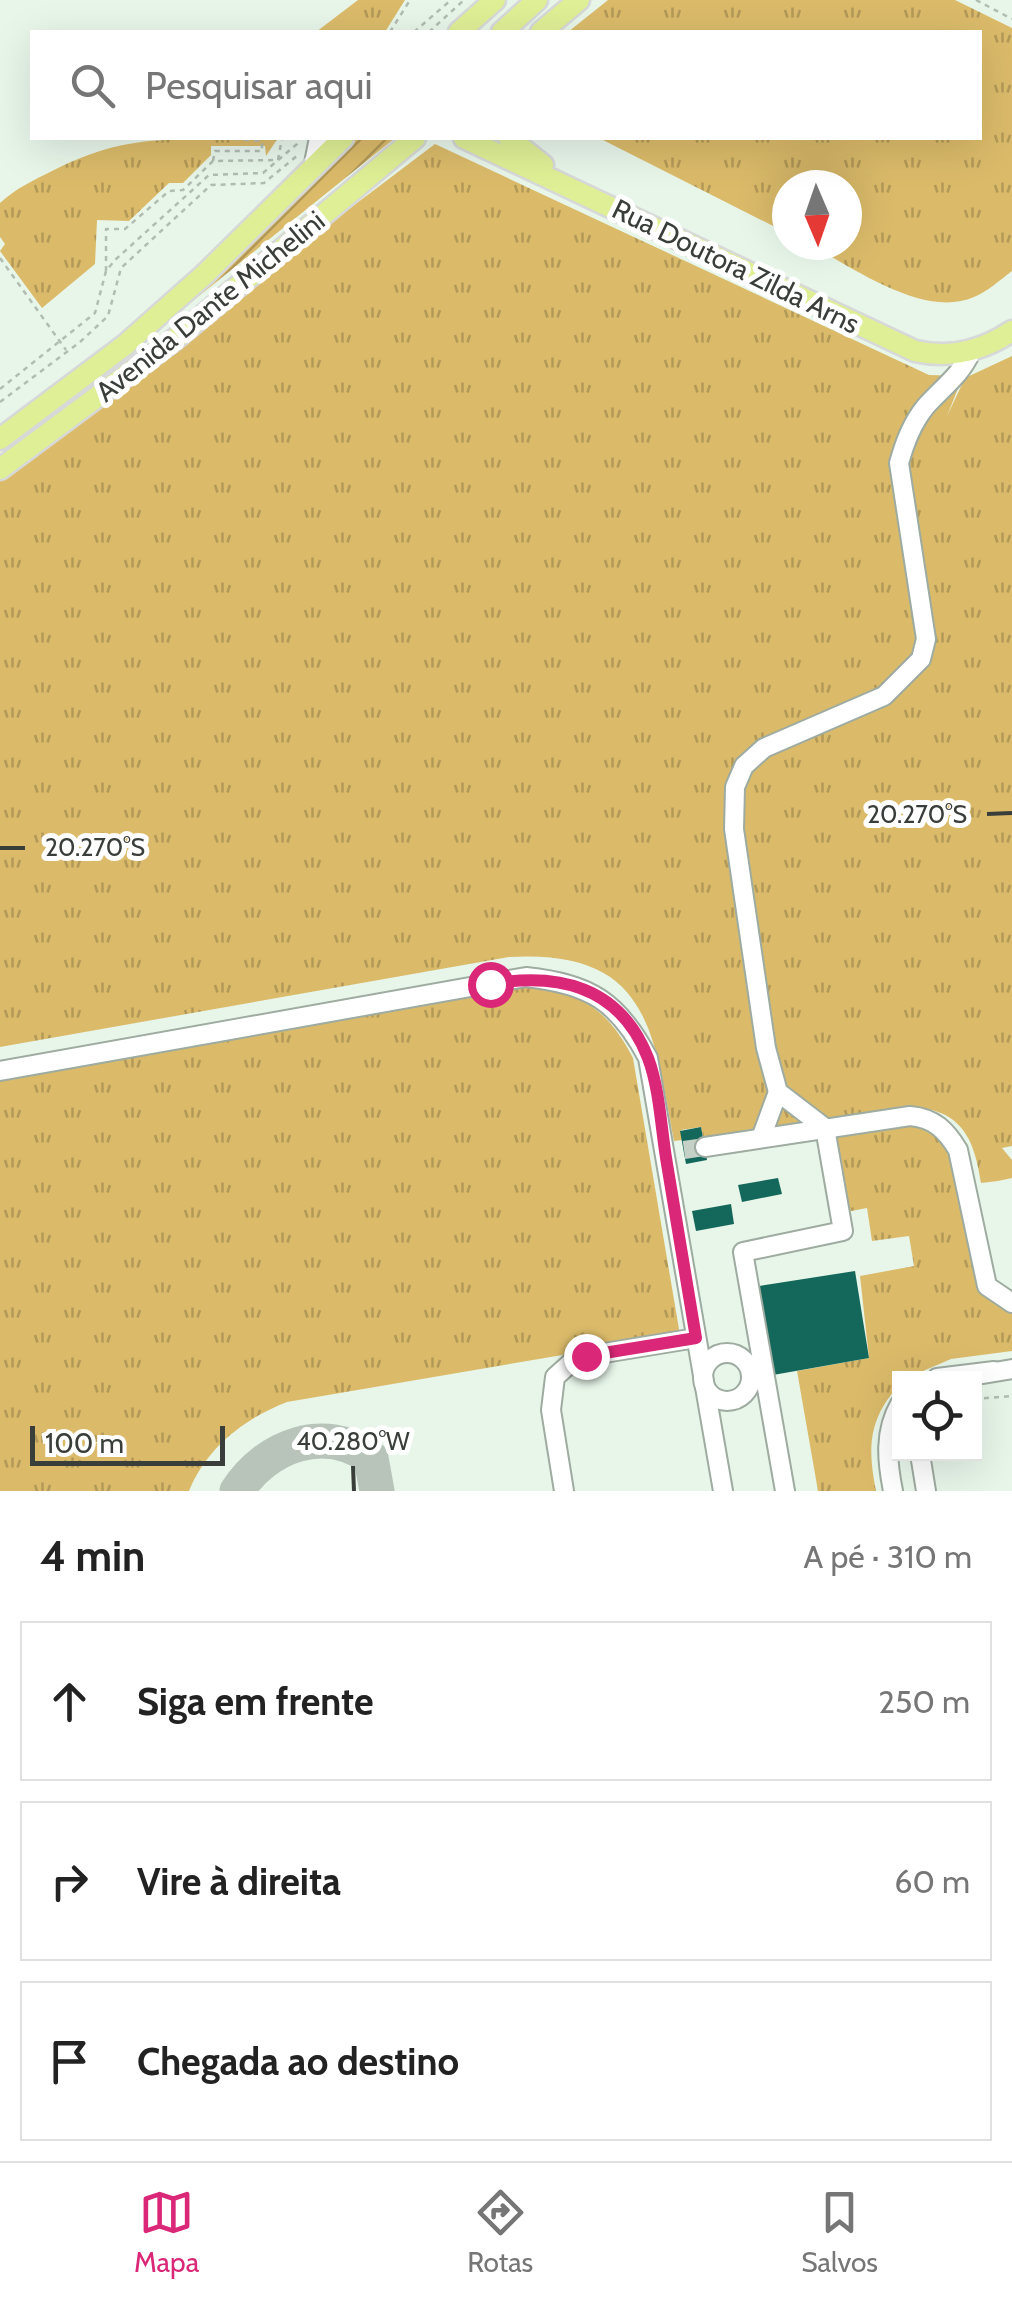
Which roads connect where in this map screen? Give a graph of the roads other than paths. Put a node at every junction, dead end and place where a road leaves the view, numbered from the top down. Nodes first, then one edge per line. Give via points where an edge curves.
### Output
1 (495, 0) edge
2 (537, 0) edge
3 (579, 0) edge
4 (461, 30) edge
5 (504, 30) edge
6 (543, 30) edge
7 (317, 140) edge
8 (340, 140) edge
9 (414, 140) edge
10 (468, 140) edge
11 (512, 140) edge
12 (308, 160) junction
13 (572, 187) junction
14 (1012, 331) edge
15 (971, 352) junction
16 (0, 439) edge
17 (0, 469) edge
18 (0, 1072) edge
19 (778, 1092) junction
20 (825, 1128) junction
21 (762, 1138) junction
22 (705, 1147) tunnel mouth
23 (1012, 1304) edge
24 (696, 1338) junction
25 (704, 1384) junction
26 (737, 1399) junction
27 (892, 1418) edge
28 (716, 1456) junction
29 (921, 1461) edge
30 (564, 1491) edge
31 (723, 1491) edge
32 (785, 1491) edge
33 (893, 1491) edge
34 (926, 1491) edge

1 - 4 main road
2 - 5 main road
3 - 6 main road
7 - 12 street
8 - 12 main road, Avenida Dante Michelini
9 - 17 main road, Avenida Dante Michelini via 176,339
10 - 13 main road, Rua Doutora Zilda Arns
11 - 13 main road
12 - 16 main road, Avenida Dante Michelini via 206,274
13 - 15 main road, Rua Doutora Zilda Arns via 900,345 928,354
14 - 15 main road, Rua Doutora Zilda Arns
15 - 19 street via 907,434 899,463 926,640 921,659 884,696 764,748 744,766 735,787 746,931
18 - 24 street via 526,978 582,988 621,1015 648,1058 674,1151
19 - 20 street
19 - 21 street
20 - 21 street
20 - 23 street via 910,1116 940,1127 964,1170 987,1286
20 - 32 street via 843,1231 743,1252
21 - 22 street
24 - 25 street
24 - 30 street via 586,1356 555,1377 550,1410
25 - 26 street via 713,1397
25 - 26 street via 711,1359 737,1356 751,1377
25 - 28 street
26 - 28 street
27 - 33 street
28 - 31 street
29 - 34 street

